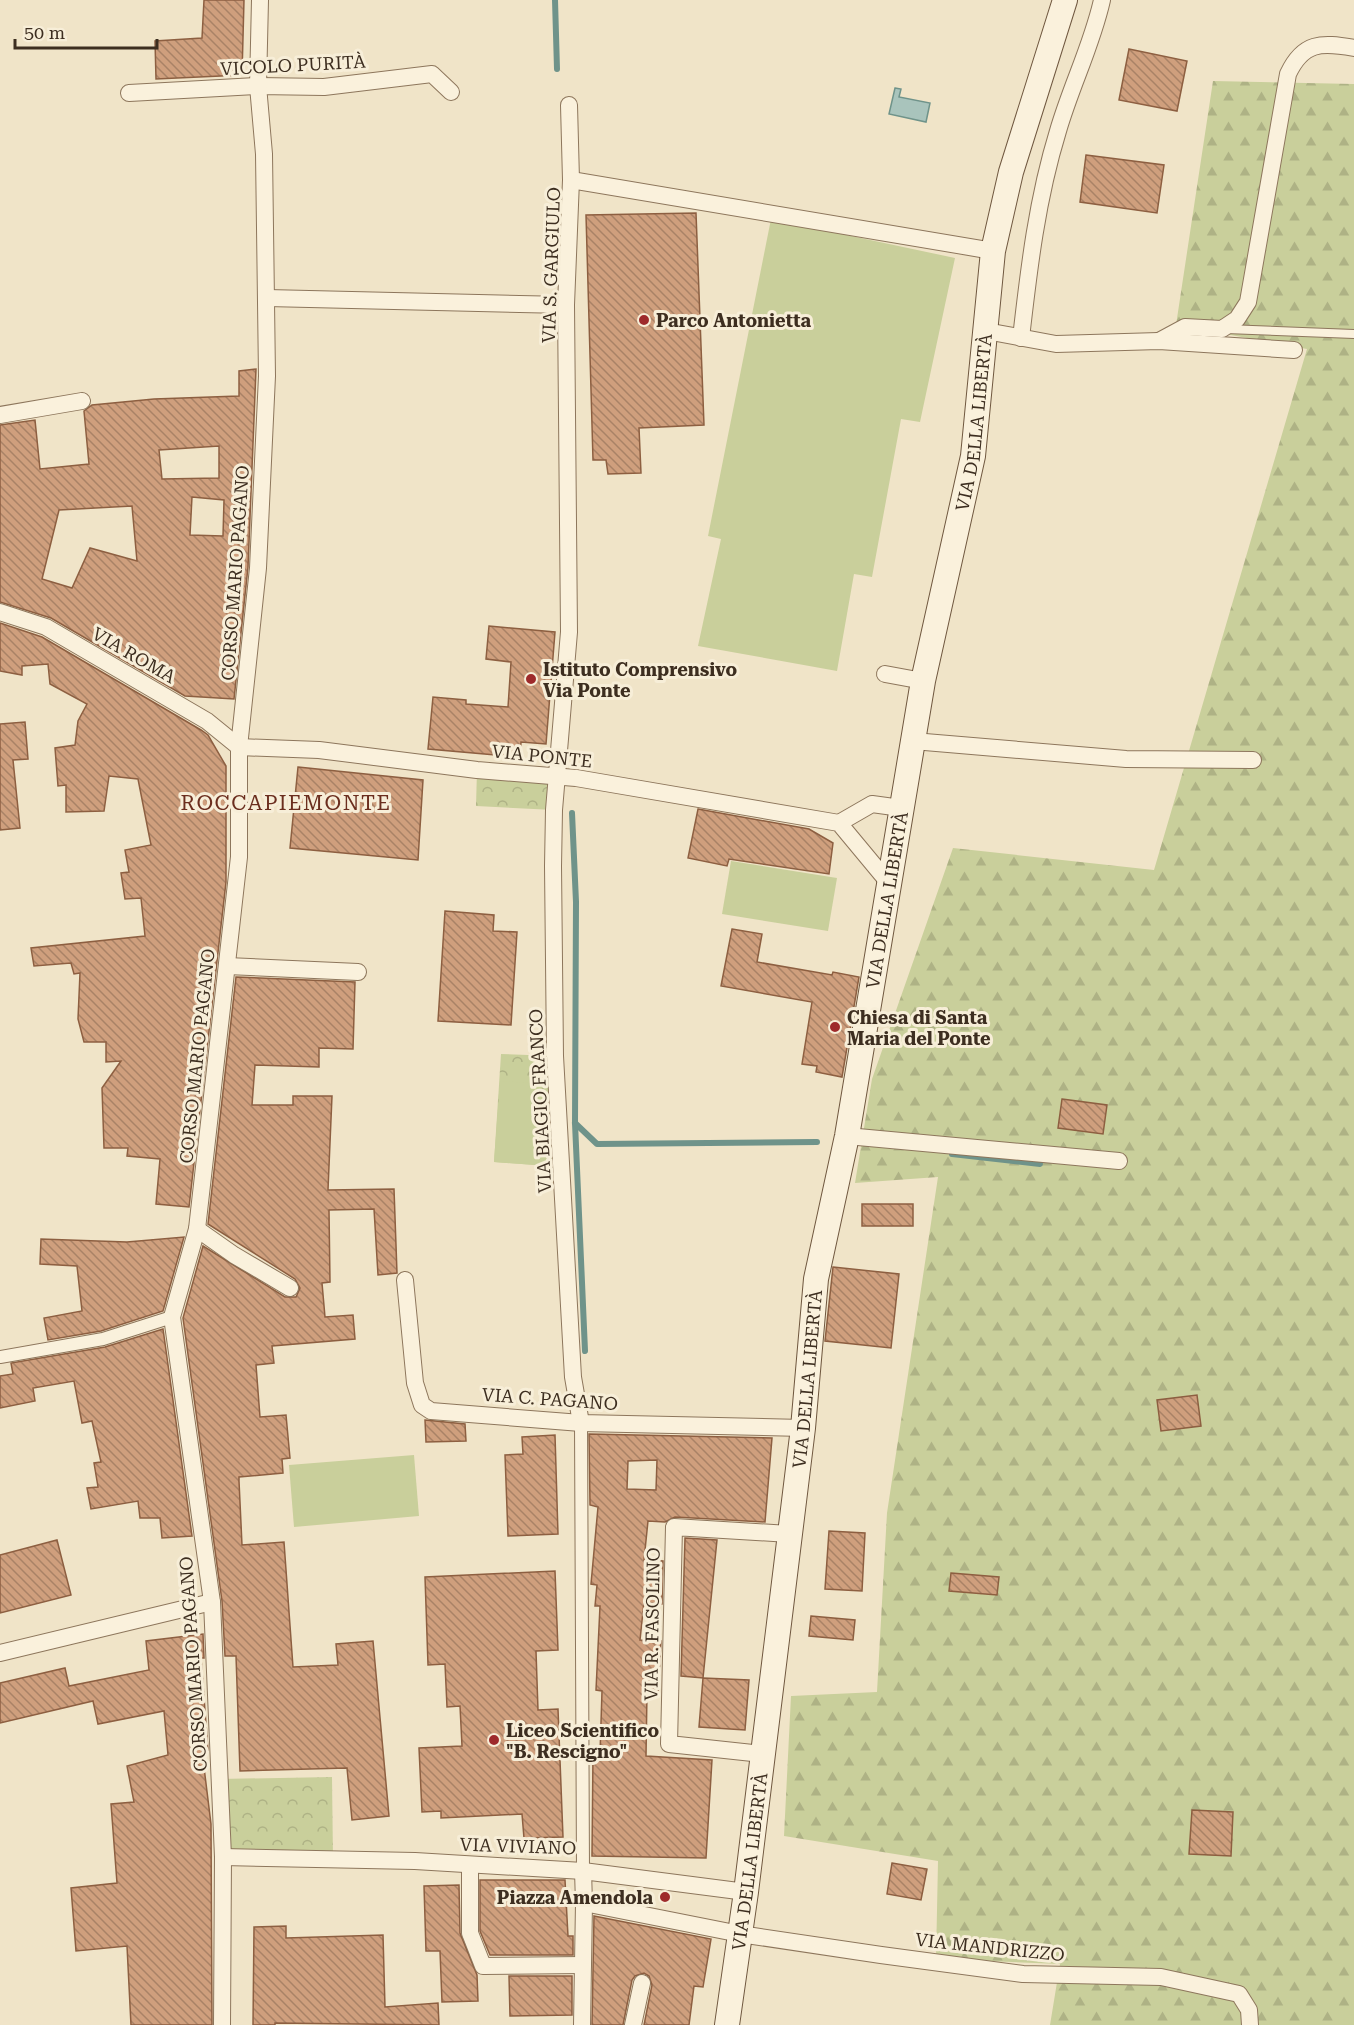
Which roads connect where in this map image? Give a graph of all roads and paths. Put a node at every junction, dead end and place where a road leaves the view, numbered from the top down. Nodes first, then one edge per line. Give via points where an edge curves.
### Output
1 (260, 0) edge
2 (1065, 0) edge
3 (1102, 0) edge
4 (1354, 48) edge
5 (258, 86) junction
6 (451, 92) dead end
7 (129, 93) dead end
8 (569, 105) dead end
9 (571, 180) junction
10 (993, 251) junction
11 (267, 298) junction
12 (566, 305) junction
13 (1222, 329) junction
14 (986, 331) junction
15 (1354, 334) edge
16 (1021, 339) junction
17 (1159, 341) junction
18 (1294, 350) dead end
19 (82, 401) dead end
20 (0, 415) edge
21 (0, 612) edge
22 (885, 674) dead end
23 (923, 681) junction
24 (913, 741) junction
25 (239, 747) junction
26 (1253, 760) dead end
27 (559, 776) junction
28 (901, 808) junction
29 (839, 823) junction
30 (864, 850) junction
31 (894, 853) junction
32 (888, 882) junction
33 (227, 966) junction
34 (358, 972) dead end
35 (847, 1136) junction
36 (1119, 1161) dead end
37 (197, 1229) junction
38 (405, 1280) dead end
39 (290, 1288) dead end
40 (172, 1317) junction
41 (0, 1357) edge
42 (581, 1423) junction
43 (803, 1428) junction
44 (789, 1534) junction
45 (212, 1602) junction
46 (0, 1653) edge
47 (762, 1755) junction
48 (223, 1857) junction
49 (470, 1865) junction
50 (583, 1871) junction
51 (746, 1892) junction
52 (584, 1903) junction
53 (740, 1934) junction
54 (583, 1965) junction
55 (642, 1983) dead end
56 (222, 2025) edge
57 (582, 2025) edge
58 (633, 2025) edge
59 (727, 2025) edge
60 (1250, 2025) edge

1 - 5 street, CORSO MARIO PAGANO
2 - 10 main road, VIA DELLA LIBERTÀ via 1011,172
3 - 16 street via 1083,66 1058,128 1045,179 1032,241
4 - 13 street via 1307,48 1288,74 1248,303 1237,320
5 - 6 street, VICOLO PURITÀ via 324,87 432,74
5 - 7 street, VICOLO PURITÀ
5 - 11 street, CORSO MARIO PAGANO via 264,154
8 - 9 street
9 - 10 street, VIA S. GARGIULO
9 - 12 street, VIA S. GARGIULO
10 - 14 main road, VIA DELLA LIBERTÀ
11 - 12 street
11 - 25 street, CORSO MARIO PAGANO via 258,568
12 - 27 street, VIA S. GARGIULO via 569,632
13 - 15 lane
13 - 17 street via 1185,327
14 - 16 street
14 - 23 main road, VIA DELLA LIBERTÀ via 973,456
16 - 17 street via 1056,344
17 - 18 street
19 - 20 street
21 - 25 street, VIA ROMA via 55,632 207,721
22 - 23 street
23 - 24 main road, VIA DELLA LIBERTÀ
24 - 26 street via 1126,759
24 - 28 main road, VIA DELLA LIBERTÀ
25 - 27 street, VIA PONTE via 319,750
25 - 33 street, CORSO MARIO PAGANO via 239,857
27 - 29 street, VIA PONTE
27 - 42 street, VIA BIAGIO FRANCO via 554,810 555,1056 573,1377
28 - 29 street via 872,804
28 - 31 main road, VIA DELLA LIBERTÀ
29 - 30 street
30 - 31 street via 878,856
30 - 32 street
31 - 32 main road, VIA DELLA LIBERTÀ
32 - 35 main road, VIA DELLA LIBERTÀ
33 - 34 street
33 - 37 street, CORSO MARIO PAGANO
35 - 36 street
35 - 43 main road, VIA DELLA LIBERTÀ via 816,1279
37 - 39 street
37 - 40 street, CORSO MARIO PAGANO
38 - 42 street, VIA C. PAGANO via 415,1383 422,1405 432,1411
40 - 41 street via 103,1339
40 - 45 street, CORSO MARIO PAGANO
42 - 43 street, VIA C. PAGANO
42 - 50 street, VIA VIVIANO
43 - 44 main road, VIA DELLA LIBERTÀ
44 - 47 main road, VIA DELLA LIBERTÀ
44 - 47 street, VIA R. FASOLINO via 674,1527 669,1744
45 - 46 street
45 - 48 street, CORSO MARIO PAGANO
47 - 51 main road, VIA DELLA LIBERTÀ
48 - 49 street, VIA VIVIANO
48 - 56 street, CORSO MARIO PAGANO
49 - 50 street, VIA VIVIANO
49 - 54 street via 470,1933 483,1966
50 - 51 street
50 - 52 street
51 - 53 main road, VIA DELLA LIBERTÀ
52 - 53 street
52 - 54 street
53 - 59 main road, VIA DELLA LIBERTÀ
53 - 60 street, VIA MANDRIZZO via 1023,1974 1161,1977 1239,1994 1249,2010
54 - 57 street
55 - 58 street

